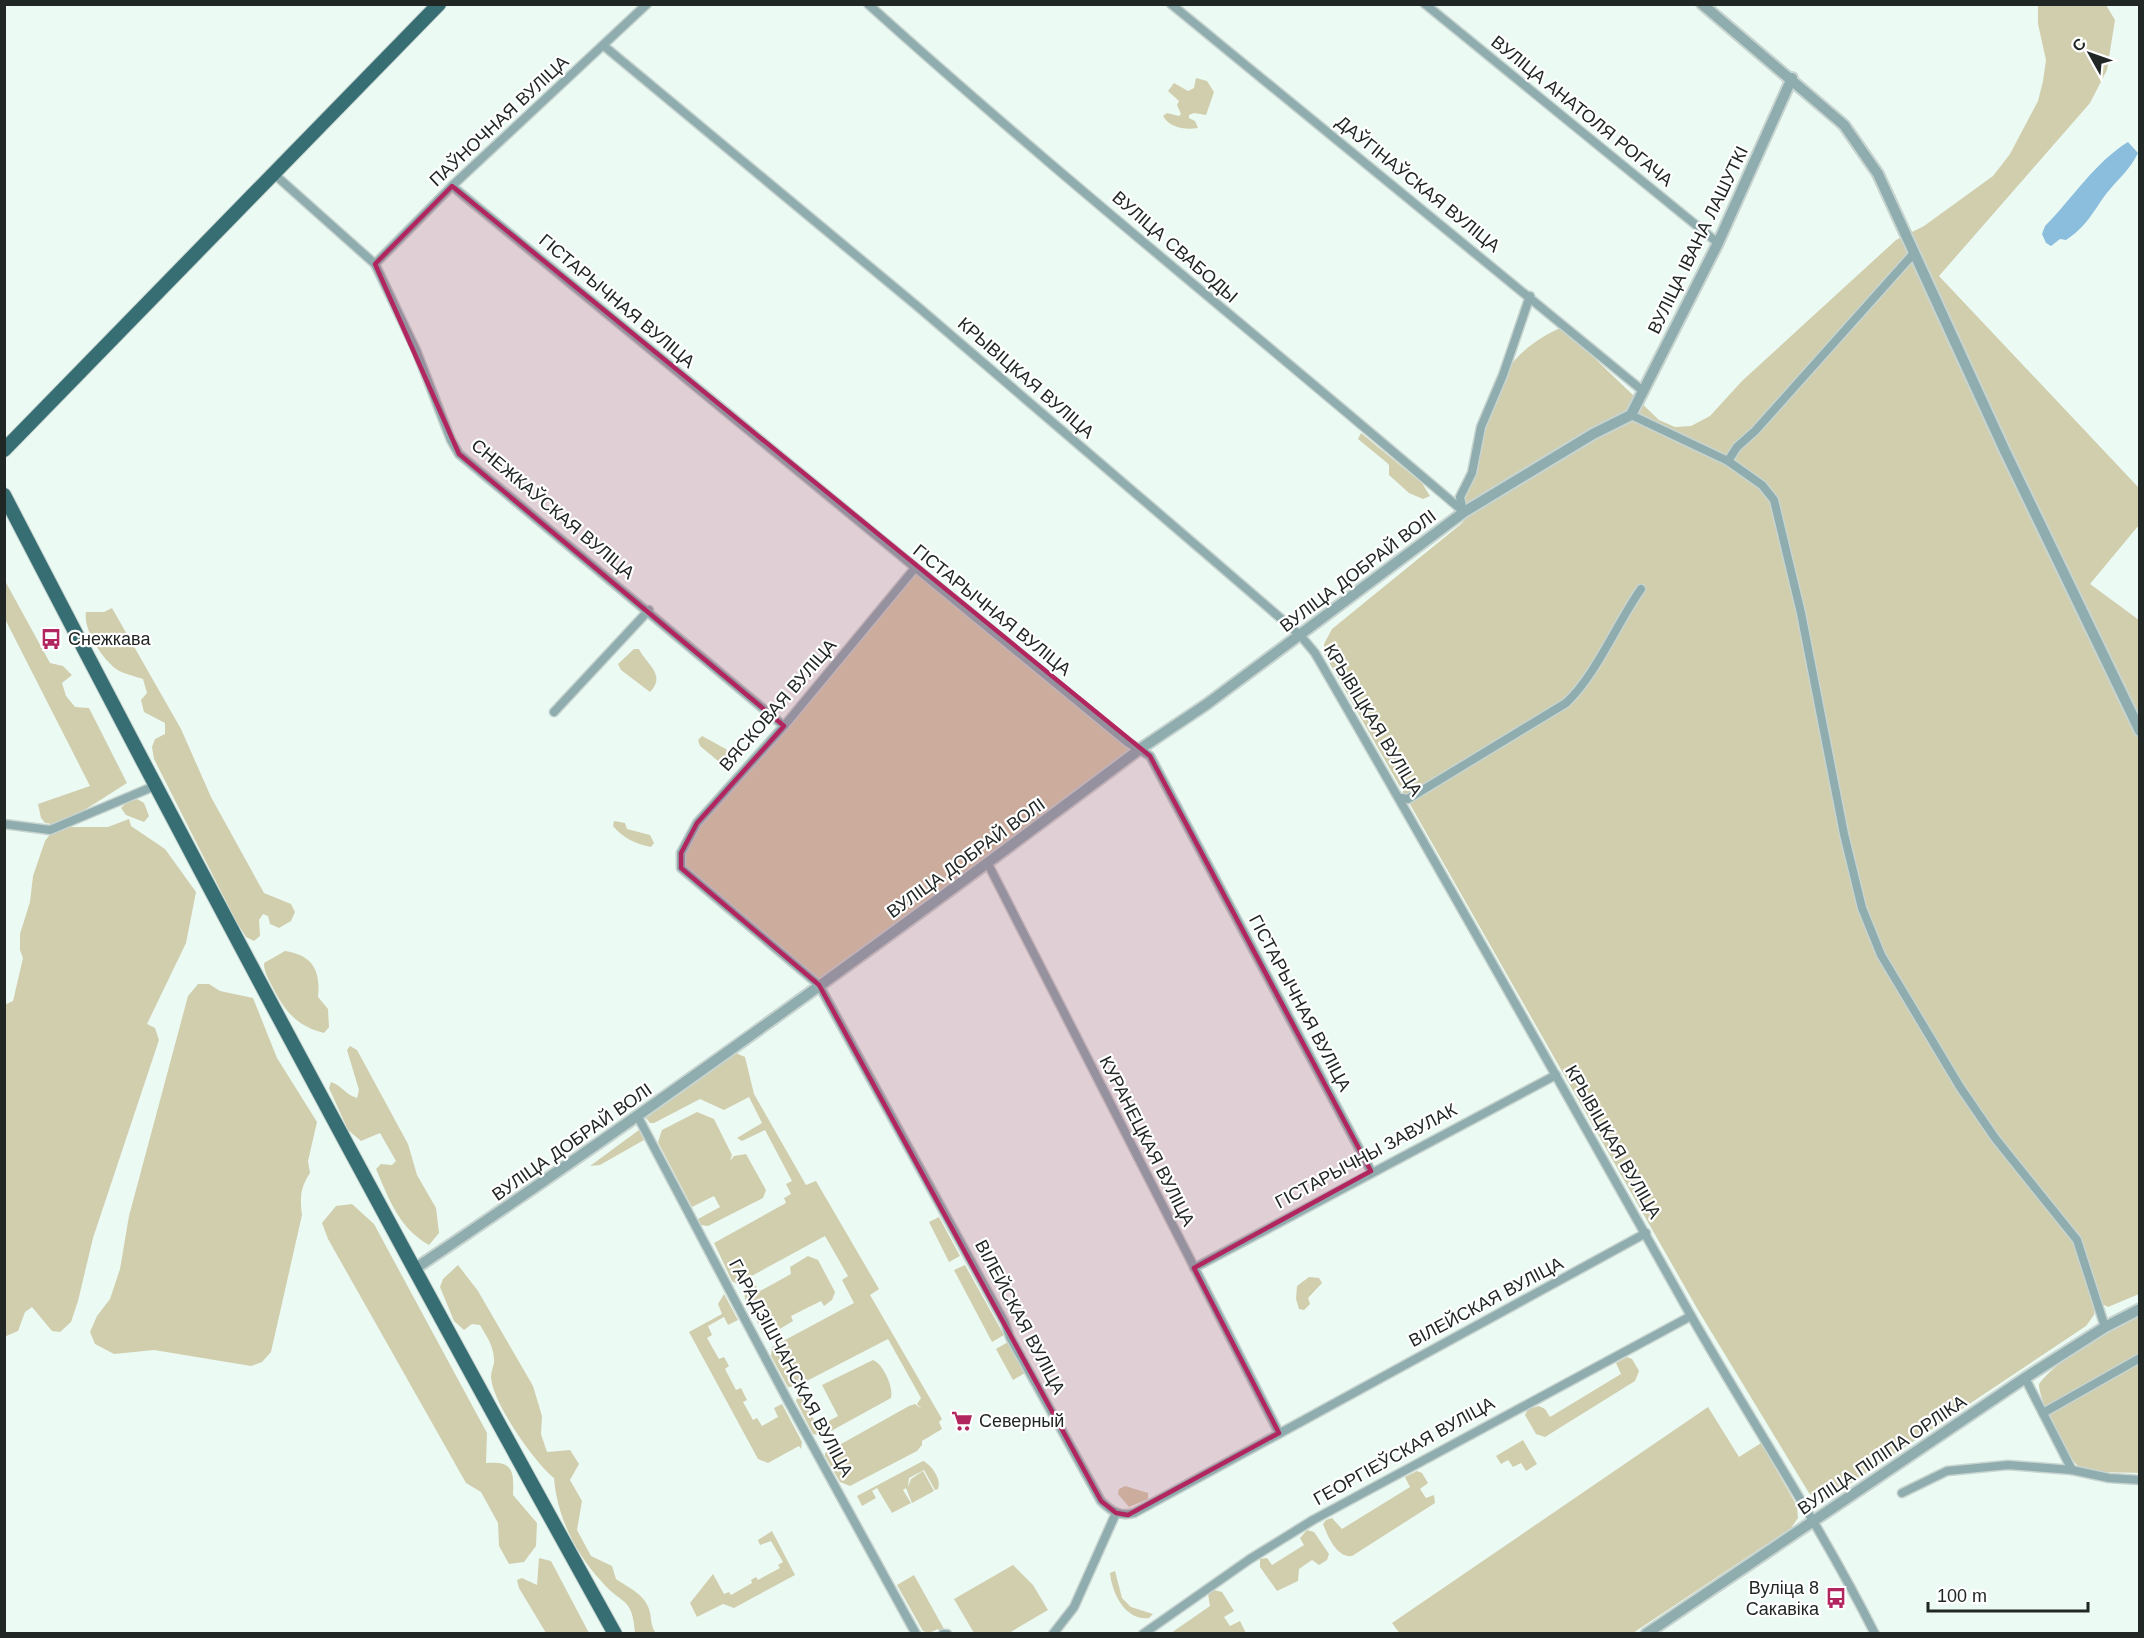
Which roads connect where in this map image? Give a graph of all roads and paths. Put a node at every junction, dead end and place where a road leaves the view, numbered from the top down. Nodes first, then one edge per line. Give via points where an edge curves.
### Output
1 (439, 4) edge
2 (647, 4) edge
3 (868, 4) edge
4 (1171, 4) edge
5 (1425, 4) edge
6 (1702, 4) edge
7 (604, 46) junction
8 (1792, 78) junction
9 (274, 174) junction
10 (452, 186) junction
11 (1718, 243) junction
12 (1914, 253) junction
13 (375, 264) junction
14 (1530, 296) junction
15 (1643, 391) junction
16 (1631, 415) junction
17 (4, 450) edge
18 (1728, 461) junction
19 (4, 495) edge
20 (1464, 512) junction
21 (915, 568) junction
22 (1641, 589) dead end
23 (649, 610) junction
24 (1300, 635) junction
25 (554, 712) dead end
26 (784, 726) junction
27 (2139, 731) edge
28 (1140, 749) junction
29 (157, 785) junction
30 (1401, 798) junction
31 (4, 824) edge
32 (988, 864) junction
33 (681, 868) joint
34 (819, 985) junction
35 (1556, 1075) junction
36 (638, 1117) junction
37 (1371, 1171) junction
38 (1646, 1233) junction
39 (416, 1268) junction
40 (1194, 1268) junction
41 (2139, 1309) edge
42 (1691, 1316) junction
43 (2105, 1327) junction
44 (2139, 1358) edge
45 (2025, 1378) junction
46 (2043, 1413) junction
47 (1279, 1432) junction
48 (2072, 1470) junction
49 (2139, 1480) edge
50 (1902, 1493) dead end
51 (1116, 1514) junction
52 (1814, 1520) junction
53 (615, 1634) edge
54 (916, 1634) edge
55 (1053, 1634) edge
56 (1143, 1634) edge
57 (1646, 1634) edge
58 (1875, 1634) edge

1 - 9 main road
2 - 7 street, ПАЎНОЧНАЯ ВУЛІЦА
3 - 20 street, ВУЛІЦА СВАБОДЫ via 991,115
4 - 14 street, ДАЎГІНАЎСКАЯ ВУЛІЦА
5 - 11 street, ВУЛІЦА АНАТОЛЯ РОГАЧА
6 - 8 street
7 - 10 street, ПАЎНОЧНАЯ ВУЛІЦА
7 - 24 street, КРЫВІЦКАЯ ВУЛІЦА via 917,306
8 - 11 street, ВУЛІЦА ІВАНА ЛАШУТКІ
8 - 12 street via 1844,125 1878,174
9 - 13 street
9 - 17 main road
10 - 13 street, ПАЎНОЧНАЯ ВУЛІЦА
10 - 21 street, ГІСТАРЫЧНАЯ ВУЛІЦА
11 - 15 street, ВУЛІЦА ІВАНА ЛАШУТКІ
12 - 18 street
12 - 27 street
13 - 23 street, СНЕЖКАЎСКАЯ ВУЛІЦА via 459,454
14 - 15 street, ДАЎГІНАЎСКАЯ ВУЛІЦА
14 - 20 street, ВУЛІЦА ДОБРАЙ ВОЛІ via 1481,427 1472,473 1460,497
15 - 16 street, ВУЛІЦА ІВАНА ЛАШУТКІ
16 - 18 street
16 - 20 street, ВУЛІЦА ДОБРАЙ ВОЛІ
18 - 43 street via 1762,485 1774,500 1802,613 1844,834 1863,908 1881,955 1995,1138 2077,1240
19 - 29 main road
20 - 24 street, ВУЛІЦА ДОБРАЙ ВОЛІ
21 - 26 street, ВЯСКОВАЯ ВУЛІЦА
21 - 28 street, ГІСТАРЫЧНАЯ ВУЛІЦА
22 - 30 street via 1584,682 1566,703 1408,799
23 - 25 street
23 - 26 street, СНЕЖКАЎСКАЯ ВУЛІЦА
24 - 28 street, ВУЛІЦА ДОБРАЙ ВОЛІ
24 - 30 street, КРЫВІЦКАЯ ВУЛІЦА via 1315,653
26 - 33 street, ВЯСКОВАЯ ВУЛІЦА via 697,824 681,853
28 - 32 street, ВУЛІЦА ДОБРАЙ ВОЛІ
28 - 37 street, ГІСТАРЫЧНАЯ ВУЛІЦА via 1150,756
29 - 31 street via 50,830
29 - 39 main road
30 - 35 street, КРЫВІЦКАЯ ВУЛІЦА
32 - 34 street, ВУЛІЦА ДОБРАЙ ВОЛІ
32 - 40 street, КУРАНЕЦКАЯ ВУЛІЦА
33 - 34 street, ВІЛЕЙСКАЯ ВУЛІЦА
34 - 36 street, ВУЛІЦА ДОБРАЙ ВОЛІ
34 - 51 street, ВІЛЕЙСКАЯ ВУЛІЦА via 1101,1501
35 - 37 street, ГІСТАРЫЧНЫ ЗАВУЛАК
35 - 38 street, КРЫВІЦКАЯ ВУЛІЦА
36 - 39 street, ВУЛІЦА ДОБРАЙ ВОЛІ
36 - 54 street, ГАРАДЗІШЧАНСКАЯ ВУЛІЦА
37 - 40 street, ГІСТАРЫЧНЫ ЗАВУЛАК
38 - 42 street, КРЫВІЦКАЯ ВУЛІЦА
38 - 47 street, ВІЛЕЙСКАЯ ВУЛІЦА
39 - 53 main road
40 - 47 street, КУРАНЕЦКАЯ ВУЛІЦА
41 - 43 street, ВУЛІЦА ПІЛІПА ОРЛІКА
42 - 52 street, КРЫВІЦКАЯ ВУЛІЦА
42 - 56 street, ГЕОРГІЕЎСКАЯ ВУЛІЦА via 1313,1520
43 - 45 street, ВУЛІЦА ПІЛІПА ОРЛІКА
44 - 46 street
45 - 46 street
45 - 52 street, ВУЛІЦА ПІЛІПА ОРЛІКА
46 - 48 street
47 - 51 street, ВІЛЕЙСКАЯ ВУЛІЦА via 1134,1513
48 - 49 street
48 - 50 street via 2008,1465 1947,1471
51 - 55 street via 1077,1600
52 - 57 street, ВУЛІЦА ПІЛІПА ОРЛІКА
52 - 58 street

